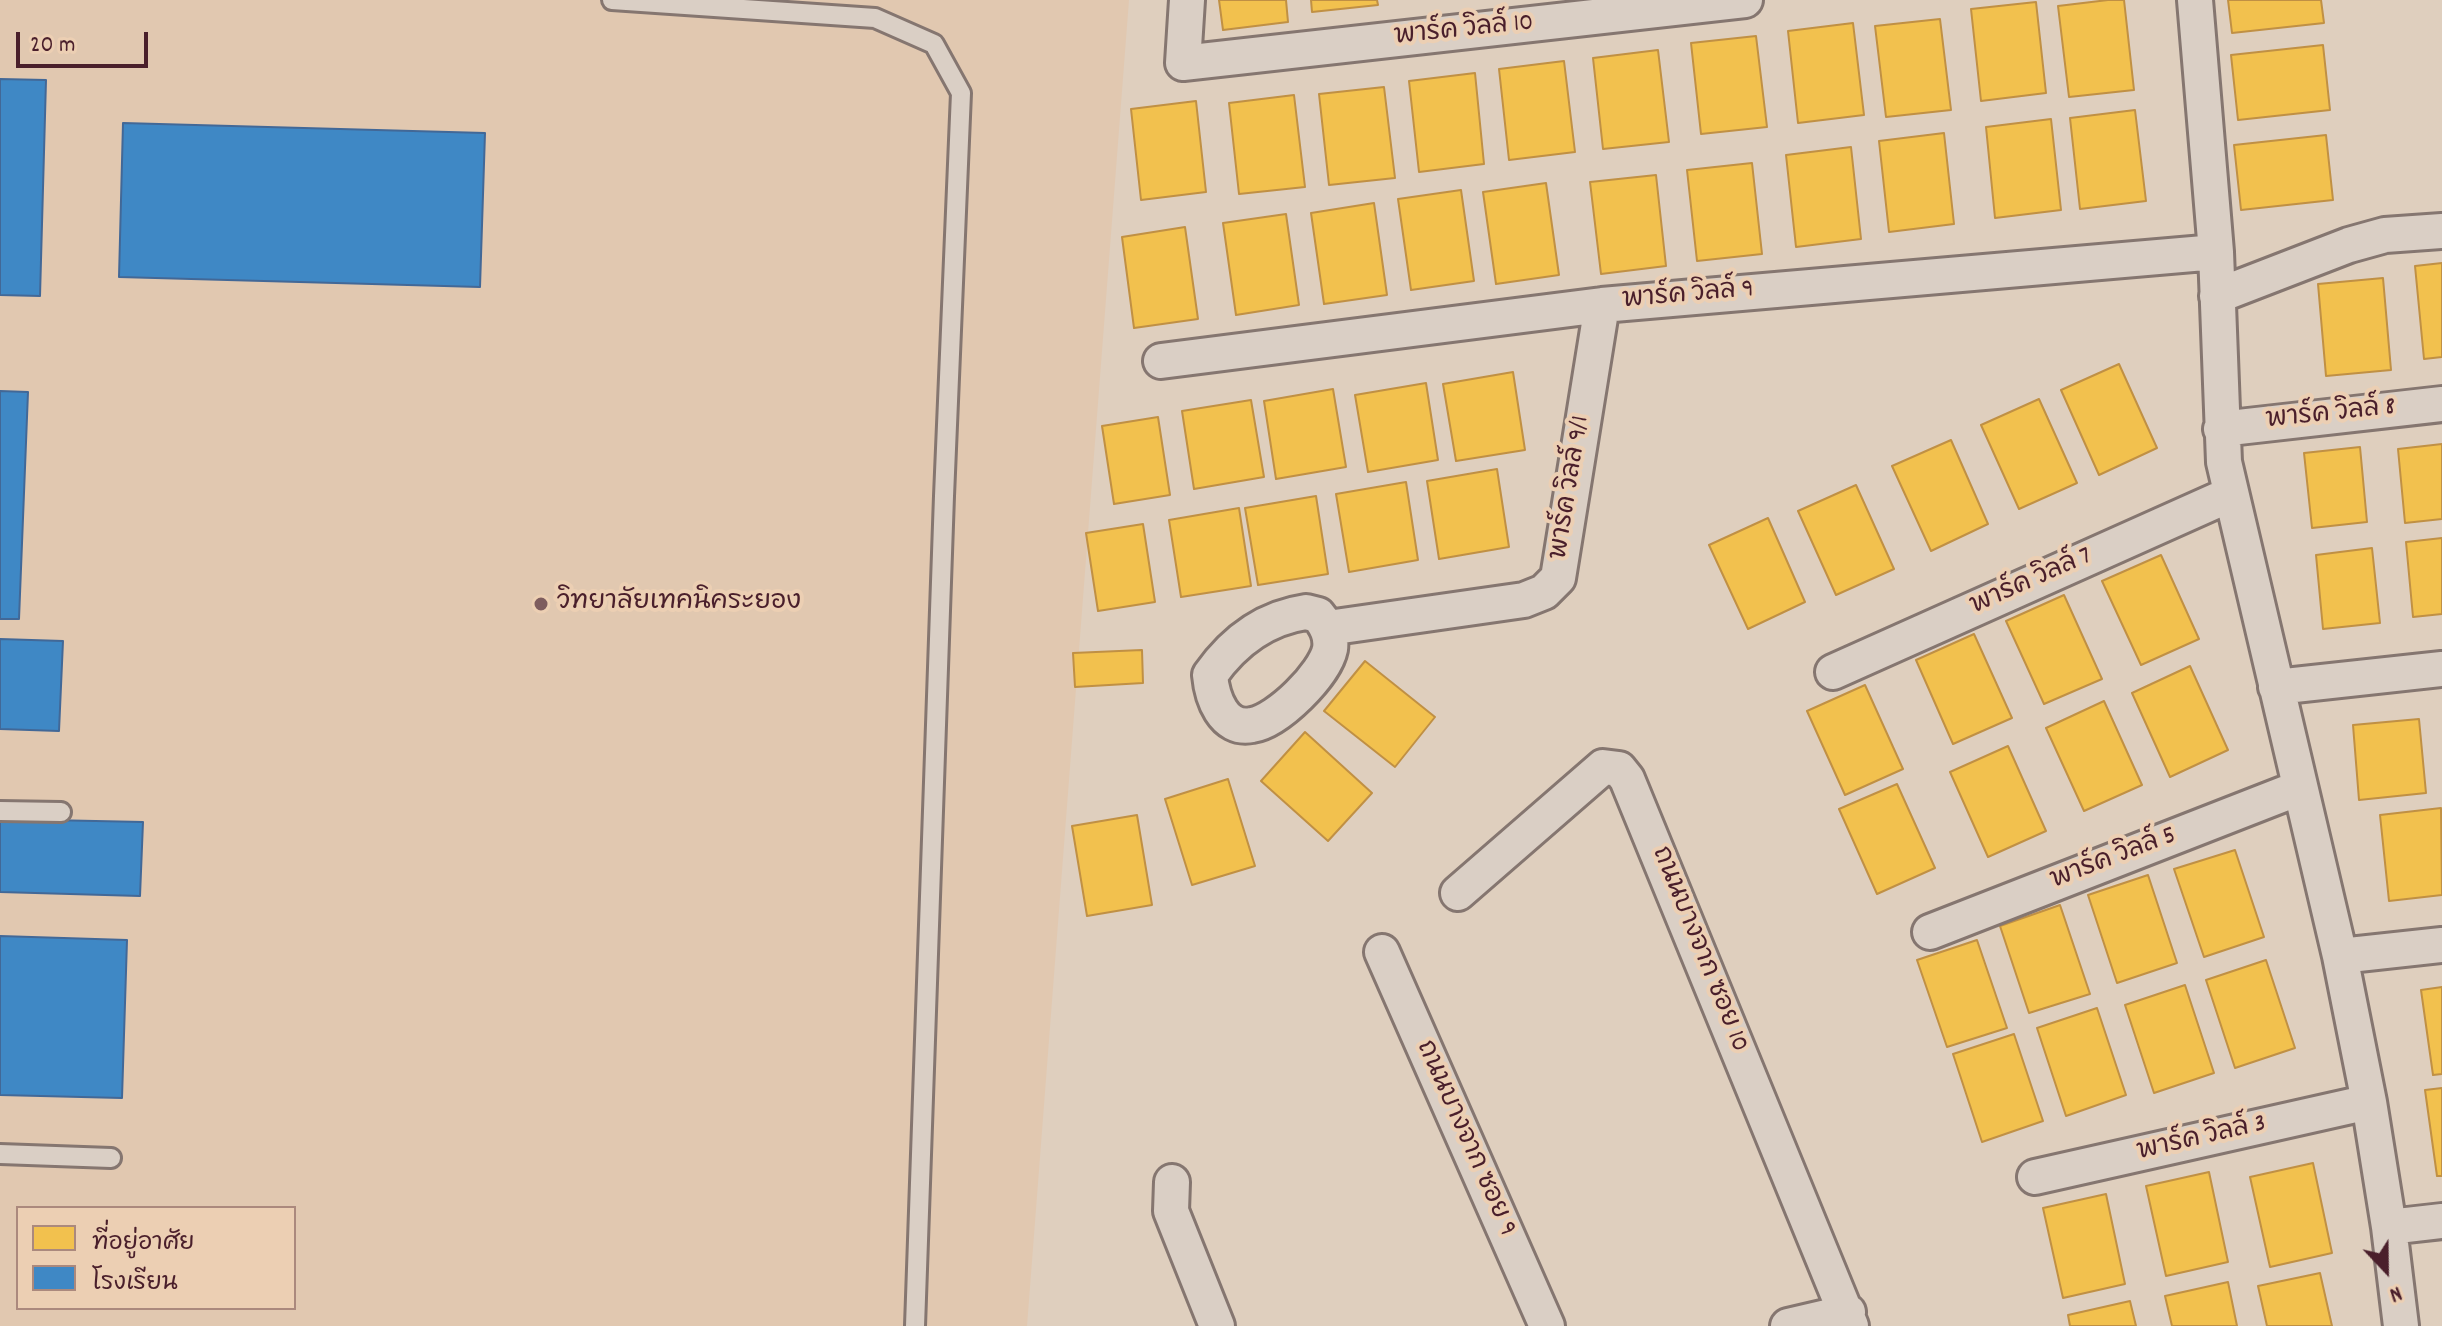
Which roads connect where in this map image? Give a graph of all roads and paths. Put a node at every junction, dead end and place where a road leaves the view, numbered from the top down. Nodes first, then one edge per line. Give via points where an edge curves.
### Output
1 (612, 0) edge
2 (1187, 0) edge
3 (1745, 0) edge
4 (2195, 0) edge
5 (2442, 231) edge
6 (2216, 252) junction
7 (2217, 296) junction
8 (1602, 305) junction
9 (1161, 361) dead end
10 (2442, 404) edge
11 (2221, 429) junction
12 (2231, 494) junction
13 (1328, 628) dead end
14 (2442, 669) edge
15 (1833, 672) dead end
16 (2276, 687) junction
17 (2299, 788) junction
18 (0, 811) edge
19 (61, 812) dead end
20 (1458, 893) dead end
21 (1930, 932) dead end
22 (2442, 945) edge
23 (1382, 952) dead end
24 (2340, 956) junction
25 (2369, 1102) junction
26 (0, 1154) edge
27 (111, 1158) dead end
28 (2035, 1177) dead end
29 (1172, 1182) dead end
30 (2442, 1221) edge
31 (2389, 1227) junction
32 (1849, 1319) edge
33 (915, 1326) edge
34 (1217, 1326) edge
35 (1547, 1326) edge
36 (1788, 1326) edge
37 (2401, 1326) edge

1 - 33 lane via 875,18 934,44 961,93
2 - 3 street, พาร์ค วิลล์ 10 via 1183,63
4 - 6 street
5 - 7 street via 2373,238
6 - 7 street
6 - 8 street, พาร์ค วิลล์ 9
7 - 11 street
8 - 9 street, พาร์ค วิลล์ 9
8 - 13 street, พาร์ค วิลล์ 9/1 via 1558,578 1544,592 1524,600
10 - 11 street, พาร์ค วิลล์ 8
11 - 12 street
12 - 15 street, พาร์ค วิลล์ 7
12 - 16 street
14 - 16 street
16 - 17 street
17 - 21 street, พาร์ค วิลล์ 5
17 - 24 street
18 - 19 lane
20 - 32 street, ถนนบางจาก ซอย 10 via 1603,767 1619,769
22 - 24 street
23 - 35 street, ถนนบางจาก ซอย 9
24 - 25 street
25 - 28 street, พาร์ค วิลล์ 3
25 - 31 street
26 - 27 lane
29 - 34 street via 1171,1211
30 - 31 street
31 - 37 street
32 - 36 street

